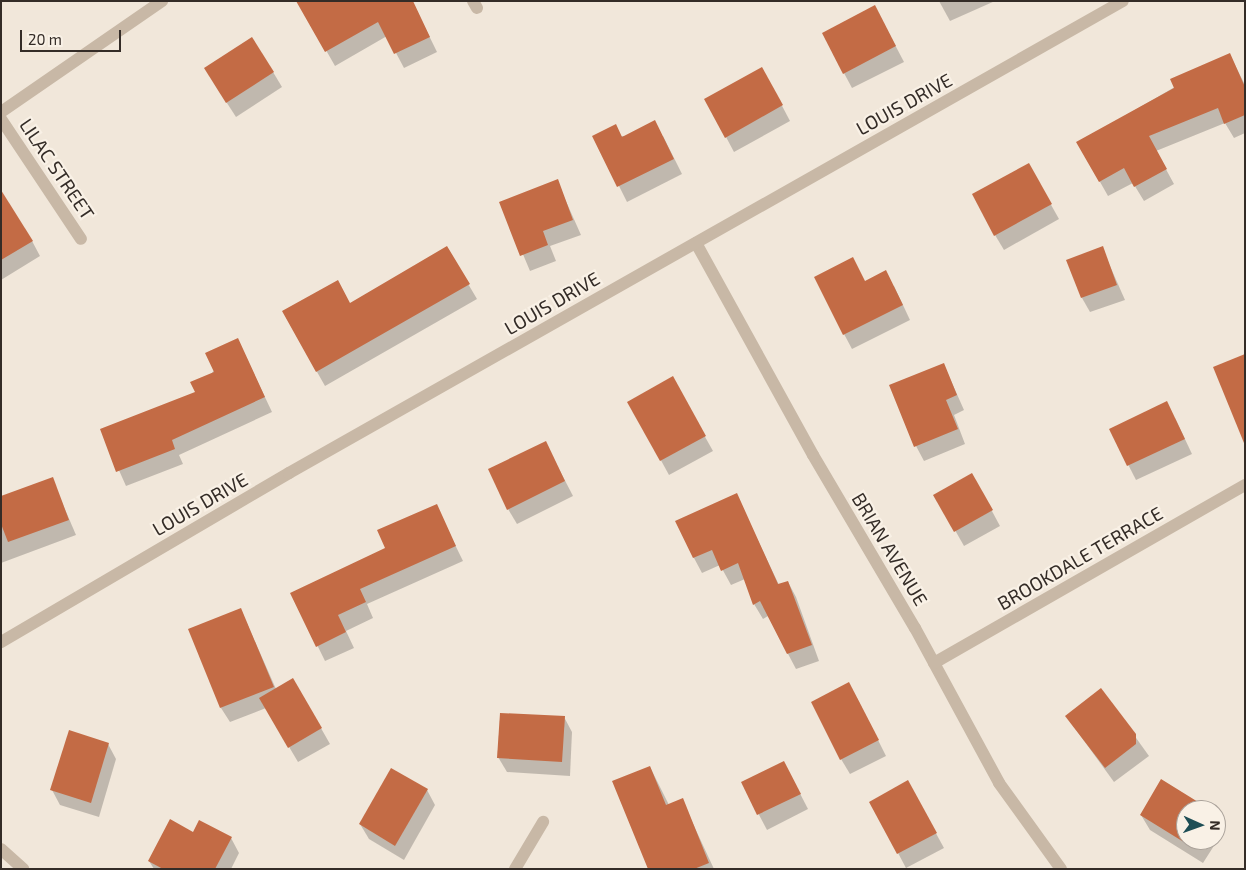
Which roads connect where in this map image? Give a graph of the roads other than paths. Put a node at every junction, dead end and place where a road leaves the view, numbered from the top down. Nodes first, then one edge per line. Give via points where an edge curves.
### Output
1 (162, 1) edge
2 (1123, 1) edge
3 (1, 112) edge
4 (1, 119) edge
5 (81, 239) dead end
6 (696, 243) junction
7 (1245, 485) edge
8 (1, 642) edge
9 (934, 663) junction
10 (543, 822) dead end
11 (1, 849) edge
12 (23, 869) edge
13 (515, 869) edge
14 (1061, 869) edge

1 - 3 street
2 - 6 street, LOUIS DRIVE
4 - 5 street, LILAC STREET
6 - 8 street, LOUIS DRIVE via 289,473
6 - 9 street, BRIAN AVENUE via 813,455
7 - 9 street, BROOKDALE TERRACE
9 - 14 street, BRIAN AVENUE via 999,783
10 - 13 street
11 - 12 street

